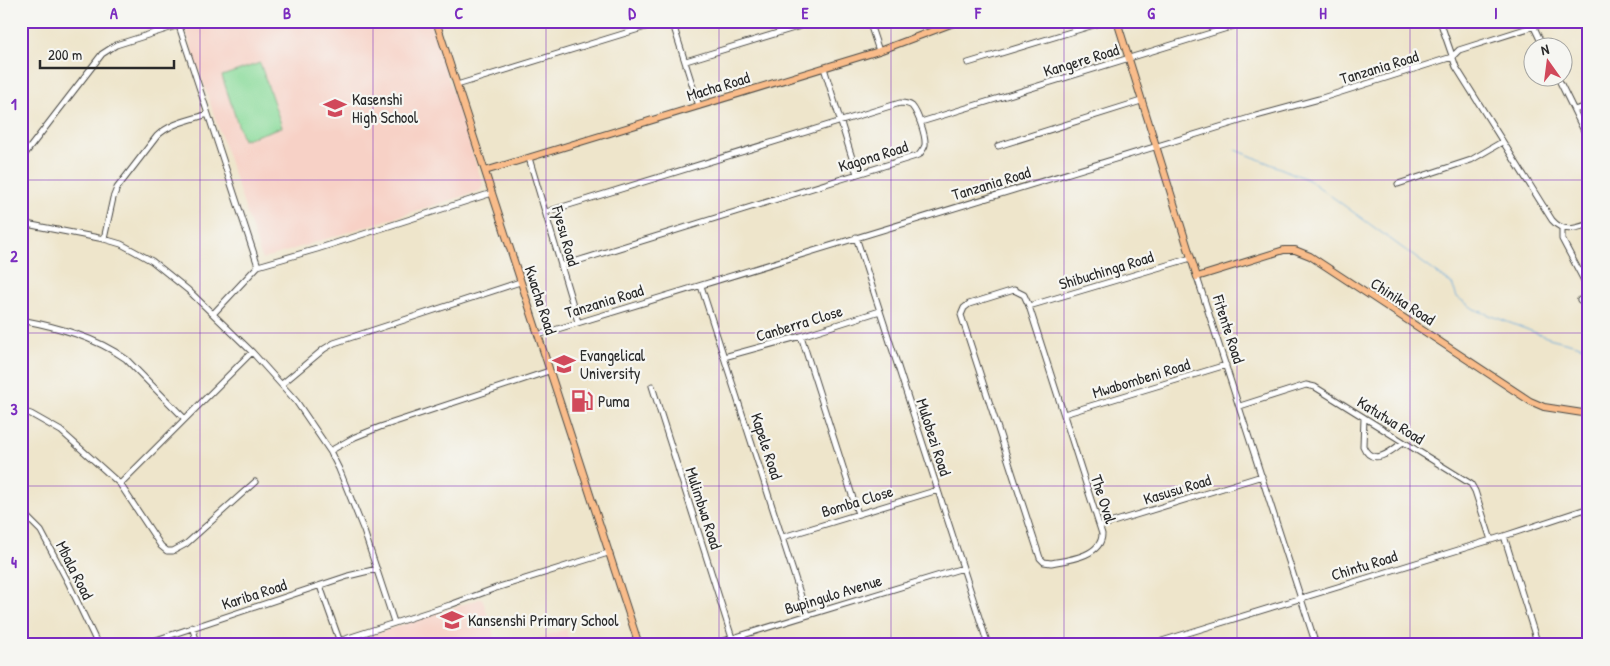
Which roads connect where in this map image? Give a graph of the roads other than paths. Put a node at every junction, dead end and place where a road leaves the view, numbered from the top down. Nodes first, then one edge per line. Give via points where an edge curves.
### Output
1 (192, 21) edge
2 (436, 21) edge
3 (665, 21) edge
4 (672, 21) edge
5 (817, 21) edge
6 (870, 21) edge
7 (958, 21) edge
8 (1107, 21) edge
9 (1117, 21) edge
10 (1250, 21) edge
11 (1440, 21) edge
12 (1551, 21) edge
13 (1532, 24) edge
14 (179, 26) junction
15 (1539, 38) edge
16 (879, 51) junction
17 (1452, 57) junction
18 (1128, 58) junction
19 (686, 61) junction
20 (968, 63) dead end
21 (824, 68) junction
22 (457, 85) junction
23 (1563, 88) edge
24 (1141, 101) junction
25 (700, 106) junction
26 (1589, 106) edge
27 (1574, 110) junction
28 (208, 114) junction
29 (840, 121) junction
30 (921, 122) junction
31 (1589, 140) edge
32 (1502, 142) junction
33 (998, 146) dead end
34 (1155, 146) junction
35 (528, 158) junction
36 (21, 159) edge
37 (485, 171) junction
38 (857, 174) junction
39 (1398, 184) dead end
40 (492, 193) junction
41 (546, 212) junction
42 (21, 222) edge
43 (1589, 224) edge
44 (1562, 229) junction
45 (856, 237) junction
46 (104, 239) junction
47 (1191, 258) junction
48 (258, 266) junction
49 (562, 266) junction
50 (1197, 277) junction
51 (520, 282) junction
52 (701, 286) junction
53 (1580, 300) dead end
54 (1029, 306) junction
55 (880, 311) junction
56 (214, 313) junction
57 (21, 320) edge
58 (578, 322) junction
59 (538, 334) junction
60 (801, 336) junction
61 (252, 352) junction
62 (724, 358) junction
63 (1226, 365) junction
64 (549, 371) junction
65 (282, 384) junction
66 (652, 386) dead end
67 (1240, 406) junction
68 (21, 411) edge
69 (1064, 414) junction
70 (1589, 414) edge
71 (1364, 418) junction
72 (185, 419) junction
73 (1403, 442) junction
74 (330, 451) junction
75 (1262, 476) junction
76 (255, 482) dead end
77 (120, 484) junction
78 (938, 490) junction
79 (1587, 508) edge
80 (21, 511) edge
81 (858, 514) junction
82 (1100, 526) junction
83 (1504, 536) junction
84 (783, 537) junction
85 (1491, 540) junction
86 (608, 553) junction
87 (963, 568) junction
88 (376, 569) junction
89 (320, 586) junction
90 (1301, 598) junction
91 (807, 615) junction
92 (394, 622) junction
93 (192, 627) junction
94 (732, 638) junction
95 (340, 643) edge
96 (98, 645) edge
97 (141, 645) edge
98 (198, 645) edge
99 (639, 645) edge
100 (710, 645) edge
101 (988, 645) edge
102 (1149, 645) edge
103 (1316, 645) edge
104 (1538, 645) edge

1 - 14 street
2 - 22 main road, Kwacha Road
3 - 22 street
4 - 19 street
5 - 19 street
6 - 16 street
7 - 16 main road, Macha Road
8 - 20 street
9 - 18 main road, Fitente Road
10 - 18 street, Kangere Road
11 - 17 street
12 - 13 street, Tanzania Road
13 - 15 street
13 - 17 street, Tanzania Road via 1459,50
14 - 28 street
14 - 36 street via 116,45 102,54
16 - 21 main road, Macha Road
17 - 32 street
17 - 34 street, Tanzania Road
18 - 24 main road, Fitente Road
18 - 30 street, Kangere Road
19 - 25 street
21 - 25 main road, Macha Road
21 - 29 street
22 - 37 main road, Kwacha Road
23 - 27 street
24 - 33 street
24 - 34 main road, Fitente Road
25 - 35 main road, Macha Road
26 - 27 street
27 - 31 street
28 - 46 street via 170,126 157,136 117,188
28 - 48 street
29 - 30 street, Kagona Road via 900,102 912,106
29 - 38 street
29 - 41 street, Kagona Road
30 - 38 street, Kagona Road via 925,144 919,155
32 - 39 street via 1471,160
32 - 44 street via 1552,220
34 - 45 street, Tanzania Road
34 - 47 main road, Fitente Road
35 - 37 main road, Macha Road
35 - 41 street, Fyesu Road
37 - 40 main road, Kwacha Road
38 - 49 street, Kagona Road
40 - 48 street
40 - 51 main road, Kwacha Road
41 - 49 street, Fyesu Road
42 - 46 street
43 - 44 street
44 - 53 street via 1562,239 1588,288 1587,295
45 - 52 street, Tanzania Road
45 - 55 street, Mulobezi Road
46 - 56 street via 121,244 152,261
47 - 50 main road, Fitente Road
47 - 54 street, Shibuchinga Road
48 - 56 street
49 - 58 street, Fyesu Road
50 - 63 street, Fitente Road
50 - 70 main road, Chinika Road via 1284,250 1300,251 1530,401 1550,408
51 - 59 main road, Kwacha Road
51 - 65 street via 334,343
52 - 58 street, Tanzania Road
52 - 62 street, Kapele Road
54 - 69 street, The Oval
54 - 82 street, The Oval via 1024,295 1014,290 969,304 961,315 1040,558 1051,563 1093,552 1102,541
55 - 60 street, Canberra Close
55 - 78 street, Mulobezi Road
56 - 61 street
57 - 72 street via 76,334 117,353
58 - 59 street, Tanzania Road
59 - 64 main road, Kwacha Road
60 - 62 street, Canberra Close
60 - 81 street
61 - 65 street
61 - 72 street
62 - 84 street, Kapele Road
63 - 67 street, Fitente Road
63 - 69 street, Mwabombeni Road
64 - 74 street via 380,427
64 - 86 main road, Kwacha Road
65 - 74 street
66 - 94 street, Mulimbwa Road
67 - 71 street, Katutwa Road via 1311,386
67 - 75 street, Fitente Road
68 - 77 street via 61,431
69 - 82 street, The Oval
71 - 73 street, Katutwa Road
71 - 73 street via 1363,446 1370,454 1381,457
72 - 77 street
73 - 85 street, Katutwa Road via 1470,484
74 - 88 street via 346,485
75 - 82 street, Kasusu Road
75 - 90 street, Fitente Road
76 - 77 street via 186,544 173,551 162,546
78 - 81 street, Bomba Close
78 - 87 street, Mulobezi Road
79 - 83 street, Chintu Road
80 - 96 street, Mbala Road via 41,531
81 - 84 street, Bomba Close
83 - 85 street, Chintu Road
83 - 104 street
84 - 91 street, Kapele Road
85 - 90 street, Chintu Road
86 - 92 street
86 - 99 main road, Kwacha Road
87 - 91 street, Bupingulo Avenue
87 - 101 street, Mulobezi Road
88 - 89 street, Kariba Road
88 - 92 street
89 - 93 street, Kariba Road
89 - 95 street
90 - 102 street, Chintu Road
90 - 103 street, Fitente Road
91 - 94 street, Bupingulo Avenue
92 - 95 street
93 - 97 street, Kariba Road
93 - 98 street
94 - 100 street, Bupingulo Avenue

